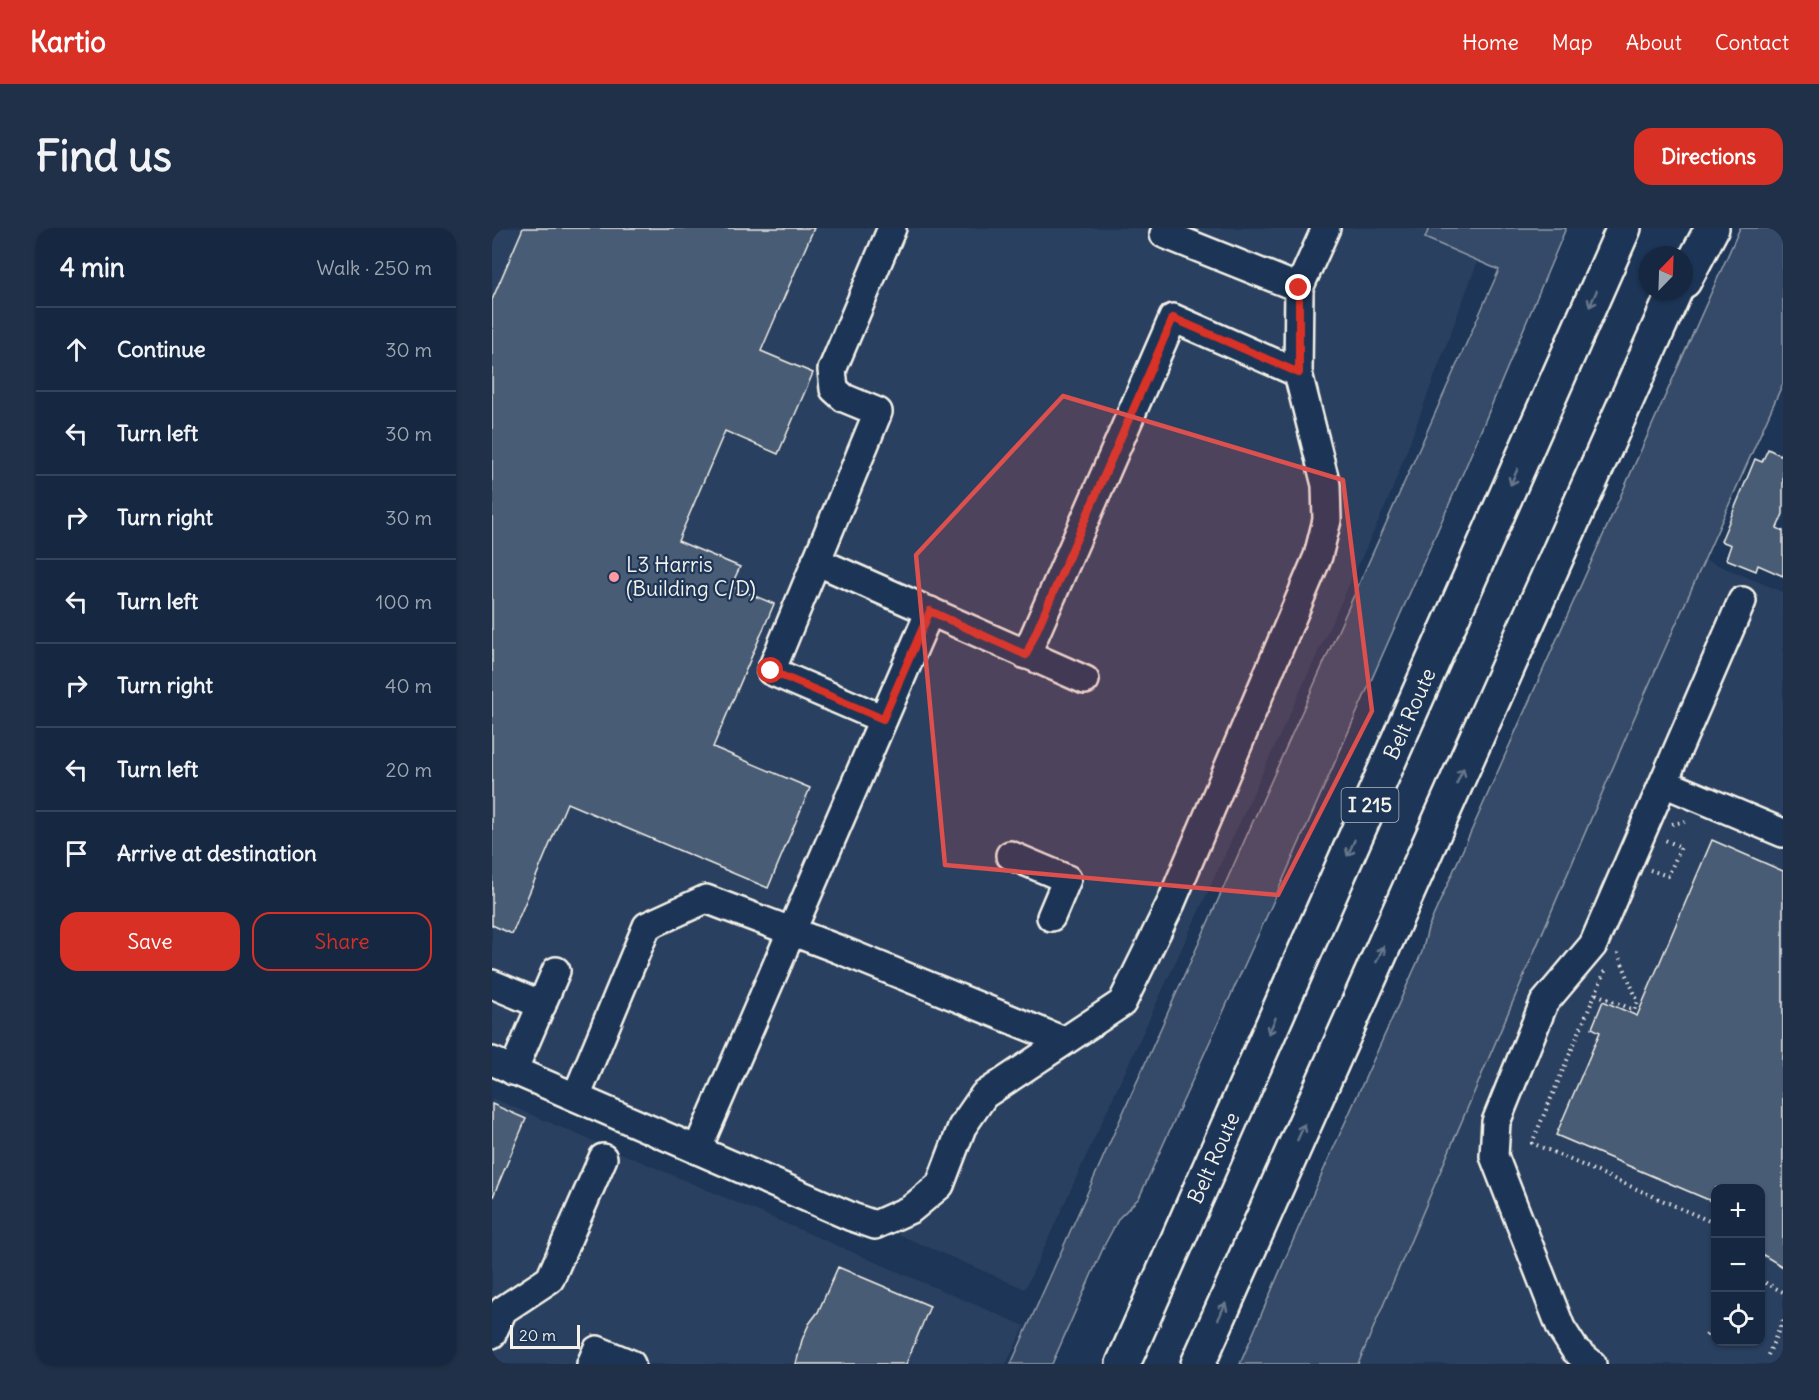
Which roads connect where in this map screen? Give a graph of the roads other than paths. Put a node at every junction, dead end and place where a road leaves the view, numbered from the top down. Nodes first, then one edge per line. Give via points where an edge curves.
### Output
1 (892, 228) edge
2 (1326, 228) edge
3 (1702, 228) edge
4 (1712, 228) edge
5 (1160, 230) edge
6 (1621, 234) edge
7 (1693, 249) edge
8 (1693, 264) edge
9 (1299, 288) junction
10 (1672, 300) edge
11 (1299, 373) junction
12 (816, 561) junction
13 (1742, 601) dead end
14 (930, 611) junction
15 (1026, 655) junction
16 (1085, 680) dead end
17 (883, 719) junction
18 (1664, 783) junction
19 (1783, 833) edge
20 (1010, 855) dead end
21 (1051, 917) dead end
22 (790, 931) junction
23 (556, 971) dead end
24 (492, 984) edge
25 (542, 1005) junction
26 (1064, 1041) junction
27 (502, 1066) edge
28 (576, 1097) junction
29 (697, 1150) junction
30 (603, 1158) dead end
31 (492, 1334) edge
32 (591, 1364) edge
33 (631, 1364) edge
34 (1123, 1364) edge
35 (1198, 1364) edge
36 (1592, 1364) edge

1 - 12 lane via 832,370 834,389 844,398 878,412
2 - 9 lane
3 - 7 highway
4 - 8 highway
5 - 9 lane
6 -> 34 highway, Belt Route / I 215
9 - 11 lane
35 -> 10 highway
11 - 15 lane via 1173,318
11 - 26 lane via 1326,485 1327,520 1318,556 1171,903 1122,1003
12 - 14 lane
12 - 17 lane via 771,671
13 - 18 lane
14 - 15 lane
14 - 17 lane
15 - 16 lane
17 - 22 lane
18 - 19 lane
18 - 36 lane via 1593,945 1544,1003 1496,1122 1494,1156 1561,1328 1575,1350
20 - 21 lane via 1067,879
22 - 26 lane
22 - 28 lane via 706,899 647,926
22 - 29 lane
23 - 25 lane
24 - 25 lane
25 - 27 lane
26 - 29 lane via 984,1095 962,1127 940,1185 911,1209 875,1225
27 - 28 lane
28 - 29 lane
30 - 31 lane via 550,1278 503,1310
32 - 33 lane via 597,1350

